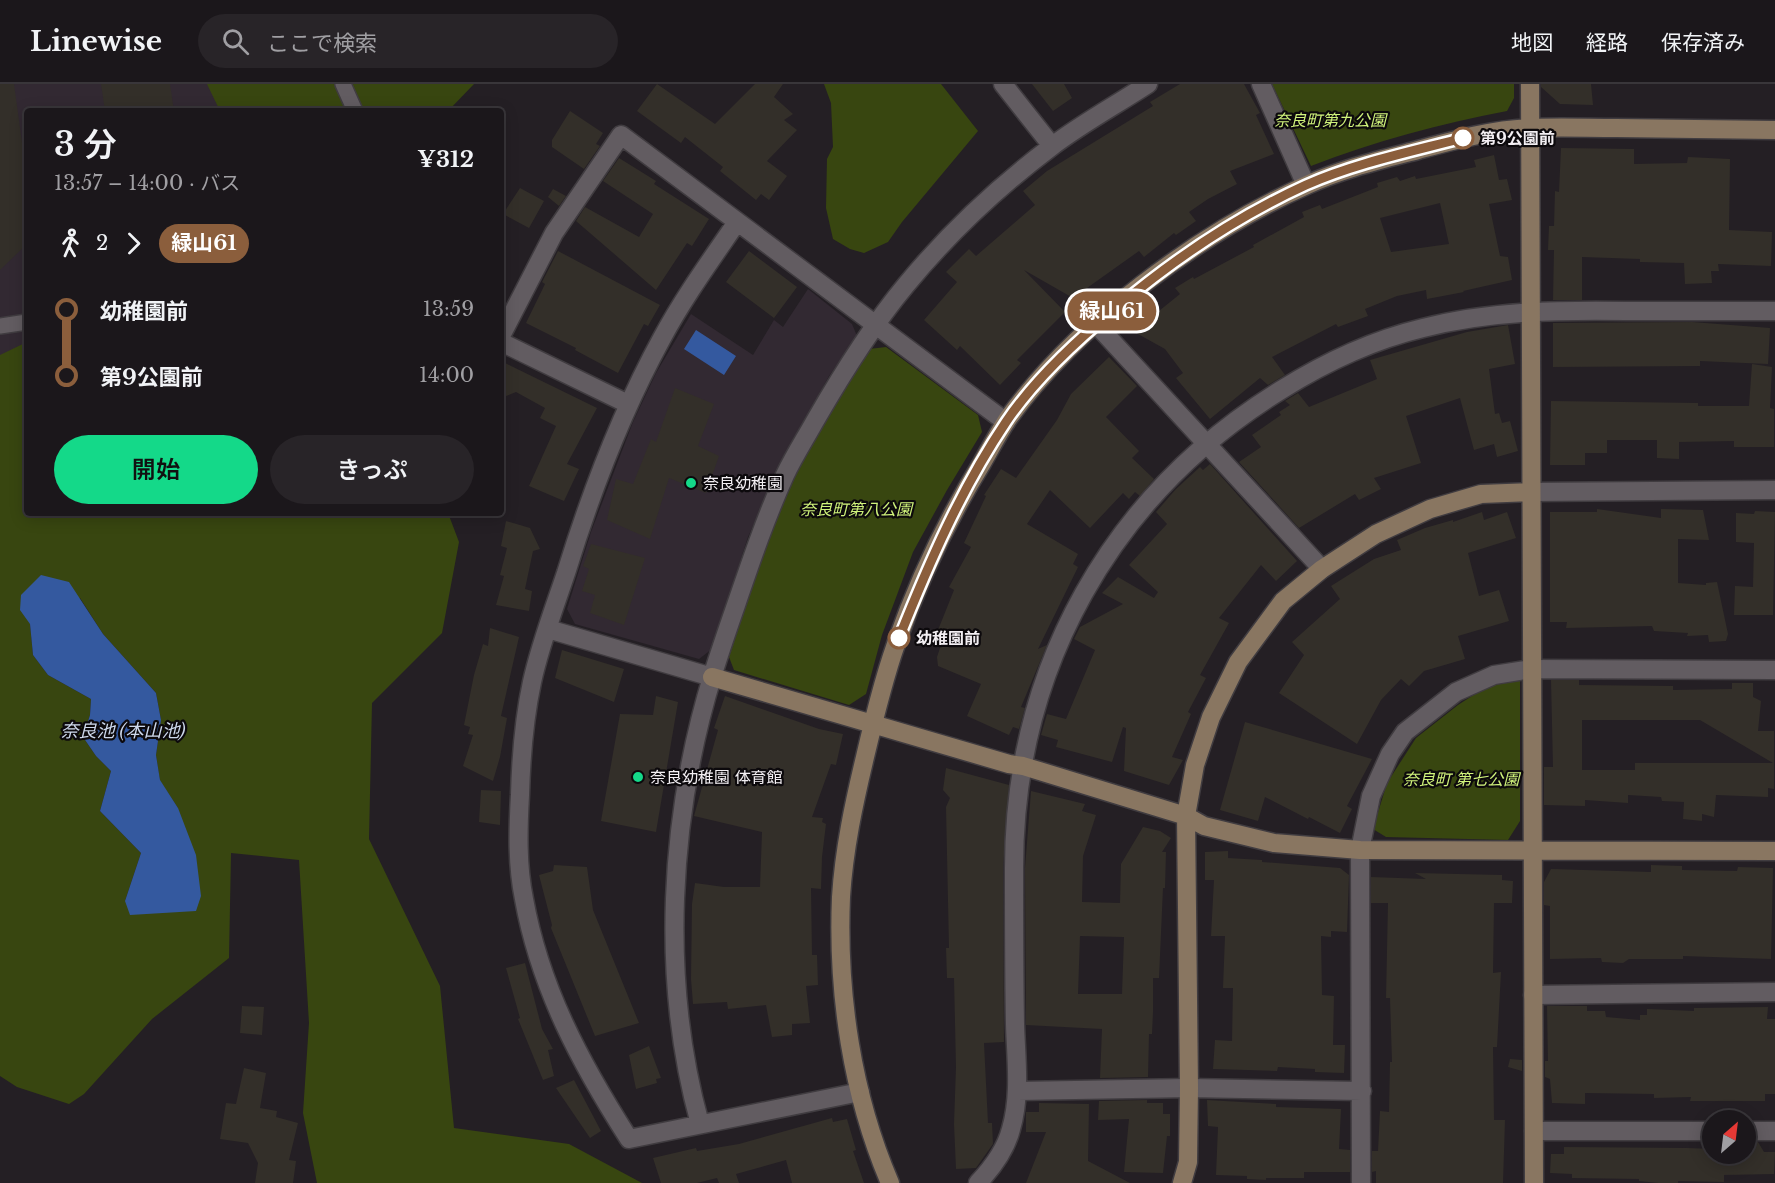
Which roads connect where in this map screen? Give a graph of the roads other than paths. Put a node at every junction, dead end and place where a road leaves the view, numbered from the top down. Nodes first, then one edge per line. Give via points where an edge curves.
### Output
1 (344, 84) edge
2 (1004, 84) edge
3 (1148, 84) edge
4 (1261, 84) edge
5 (1530, 84) edge
6 (355, 108) edge
7 (1530, 128) junction
8 (1775, 130) edge
9 (1052, 146) junction
10 (1306, 185) junction
11 (737, 222) junction
12 (1775, 311) edge
13 (1531, 312) junction
14 (24, 322) edge
15 (1096, 324) junction
16 (876, 325) junction
17 (0, 326) edge
18 (504, 330) edge
19 (504, 343) edge
20 (628, 404) junction
21 (1006, 422) junction
22 (1206, 444) junction
23 (1775, 490) edge
24 (1532, 492) junction
25 (1322, 569) junction
26 (548, 629) junction
27 (1532, 669) junction
28 (1775, 670) edge
29 (712, 677) junction
30 (873, 723) junction
31 (1023, 766) junction
32 (1186, 816) junction
33 (1360, 850) junction
34 (1775, 850) edge
35 (1533, 851) junction
36 (1775, 992) edge
37 (1533, 996) junction
38 (1189, 1088) junction
39 (1018, 1091) junction
40 (860, 1092) junction
41 (1362, 1092) junction
42 (700, 1124) junction
43 (1534, 1131) junction
44 (1702, 1131) edge
45 (1756, 1131) edge
46 (1775, 1131) edge
47 (890, 1183) edge
48 (978, 1183) edge
49 (1182, 1183) edge
50 (1362, 1183) edge
51 (1534, 1183) edge

1 - 6 lane
2 - 9 street
3 - 9 street
4 - 10 street
5 - 7 street
7 - 8 street
7 - 10 street via 1466,137 1356,166
7 - 13 street
9 - 16 street via 1004,184 949,237
10 - 15 street via 1218,231
11 - 16 street
11 - 18 street via 621,135 554,233
11 - 20 street via 662,337
12 - 13 street
13 - 22 street via 1422,328 1358,350 1257,405
13 - 24 street
14 - 17 lane
15 - 21 street
15 - 22 street
16 - 21 street
16 - 29 street via 838,380 786,472 756,544
19 - 20 street
20 - 26 street via 580,528
21 - 30 street via 931,558 896,644
22 - 25 street
22 - 31 street via 1146,503 1092,577 1060,639 1033,717
23 - 24 street
24 - 25 street via 1481,494 1430,509 1376,534
24 - 27 street
25 - 32 street via 1282,601 1238,662 1211,717 1195,765
26 - 29 street
26 - 42 street via 532,682 521,754 517,847 538,956 564,1025 593,1084 629,1139
27 - 28 street
27 - 33 street via 1494,675 1465,687 1406,732 1390,754 1371,796
27 - 35 street
29 - 30 street
29 - 42 street via 686,795 674,948 689,1084
30 - 31 street
30 - 40 street via 850,820 841,897 843,979
31 - 32 street
31 - 39 street via 1014,864
32 - 33 street via 1204,826 1274,843
32 - 38 street
33 - 35 street
33 - 41 street
34 - 35 street
35 - 37 street
36 - 37 street
37 - 43 street
38 - 39 street
38 - 41 street
38 - 49 street via 1188,1162
39 - 48 street via 1011,1131 993,1166
40 - 42 street
40 - 47 street
41 - 50 street
43 - 44 street
43 - 51 street
45 - 46 street

